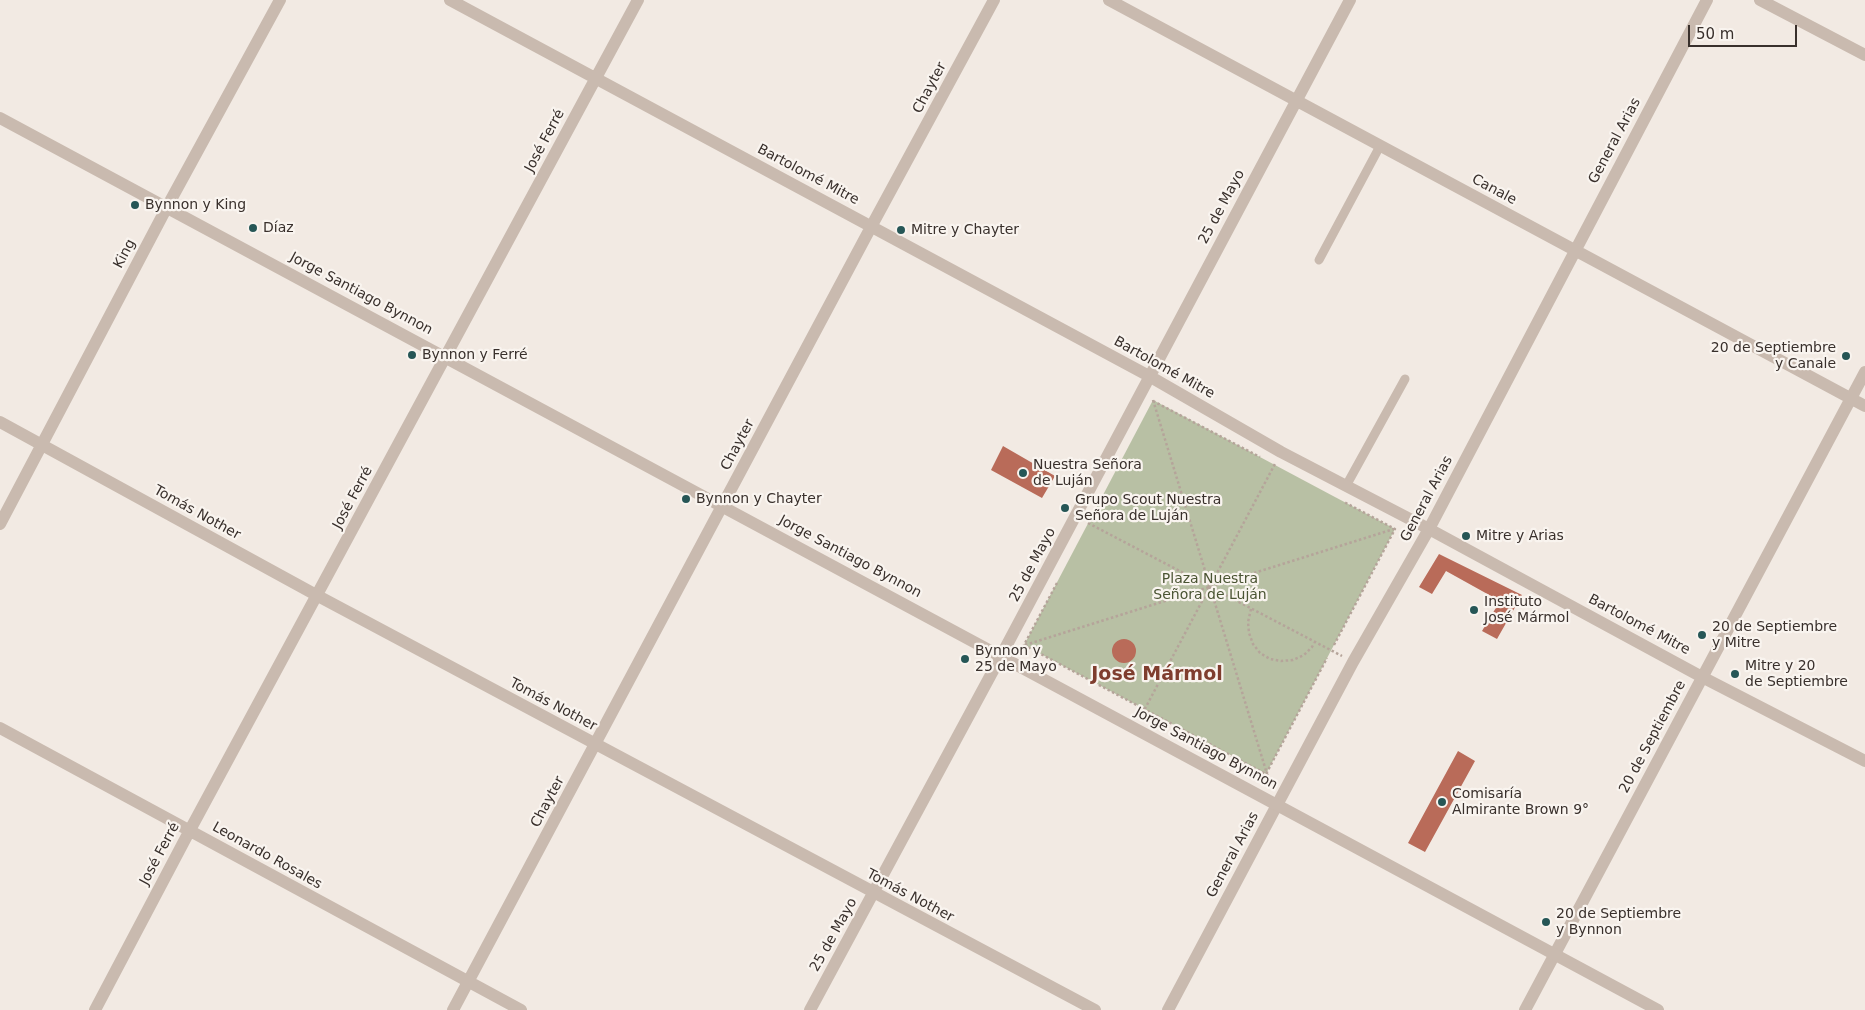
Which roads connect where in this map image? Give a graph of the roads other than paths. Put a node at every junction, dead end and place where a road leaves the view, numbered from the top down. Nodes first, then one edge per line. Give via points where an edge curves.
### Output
1 (280, 0) edge
2 (450, 0) edge
3 (638, 0) edge
4 (994, 0) edge
5 (1109, 0) edge
6 (1350, 0) edge
7 (1707, 0) edge
8 (1760, 0) edge
9 (1865, 55) edge
10 (596, 78) junction
11 (1296, 100) junction
12 (0, 118) edge
13 (1380, 146) junction
14 (167, 207) junction
15 (871, 227) junction
16 (1574, 251) junction
17 (1319, 260) dead end
18 (446, 357) junction
19 (1865, 372) edge
20 (1149, 376) junction
21 (1405, 379) dead end
22 (1851, 398) junction
23 (1865, 406) edge
24 (0, 422) edge
25 (42, 445) junction
26 (1346, 486) junction
27 (723, 506) junction
28 (0, 524) edge
29 (1429, 529) junction
30 (318, 596) junction
31 (1001, 656) junction
32 (1702, 677) junction
33 (0, 728) edge
34 (596, 745) junction
35 (1865, 760) edge
36 (1277, 804) junction
37 (190, 830) junction
38 (874, 894) junction
39 (1556, 954) junction
40 (468, 982) junction
41 (95, 1010) edge
42 (453, 1010) edge
43 (521, 1010) edge
44 (810, 1010) edge
45 (1095, 1010) edge
46 (1168, 1010) edge
47 (1525, 1010) edge
48 (1658, 1010) edge

1 - 14 street, King
2 - 10 street, Bartolomé Mitre
3 - 10 street, José Ferré
4 - 15 street, Chayter
5 - 11 street, Canale
6 - 11 street, 25 de Mayo
7 - 16 street, General Arias
8 - 9 street
10 - 15 street, Bartolomé Mitre
10 - 18 street, José Ferré
11 - 13 street, Canale
11 - 20 street, 25 de Mayo
12 - 14 street, Jorge Santiago Bynnon
13 - 16 street, Canale
13 - 17 lane
14 - 18 street, Jorge Santiago Bynnon
14 - 25 street, King
15 - 20 street, Bartolomé Mitre
15 - 27 street, Chayter
16 - 22 street, Canale
16 - 29 street, General Arias
18 - 27 street, Jorge Santiago Bynnon
18 - 30 street, José Ferré
19 - 22 street, 20 de Septiembre
20 - 26 street, Bartolomé Mitre
20 - 31 street, 25 de Mayo
21 - 26 lane
22 - 23 street, Canale
22 - 32 street, 20 de Septiembre
24 - 25 street, Tomás Nother
25 - 28 street, King
25 - 30 street, Tomás Nother
26 - 29 street, Bartolomé Mitre
27 - 31 street, Jorge Santiago Bynnon
27 - 34 street, Chayter
29 - 32 street, Bartolomé Mitre
29 - 36 street, General Arias
30 - 34 street, Tomás Nother
30 - 37 street, José Ferré
31 - 36 street, Jorge Santiago Bynnon
31 - 38 street, 25 de Mayo
32 - 35 street, Bartolomé Mitre
32 - 39 street, 20 de Septiembre
33 - 37 street, Leonardo Rosales
34 - 38 street, Tomás Nother
34 - 40 street, Chayter
36 - 39 street, Jorge Santiago Bynnon
36 - 46 street, General Arias
37 - 40 street, Leonardo Rosales
37 - 41 street, José Ferré
38 - 44 street, 25 de Mayo
38 - 45 street, Tomás Nother
39 - 47 street, 20 de Septiembre
39 - 48 street, Jorge Santiago Bynnon
40 - 42 street, Chayter
40 - 43 street, Leonardo Rosales

